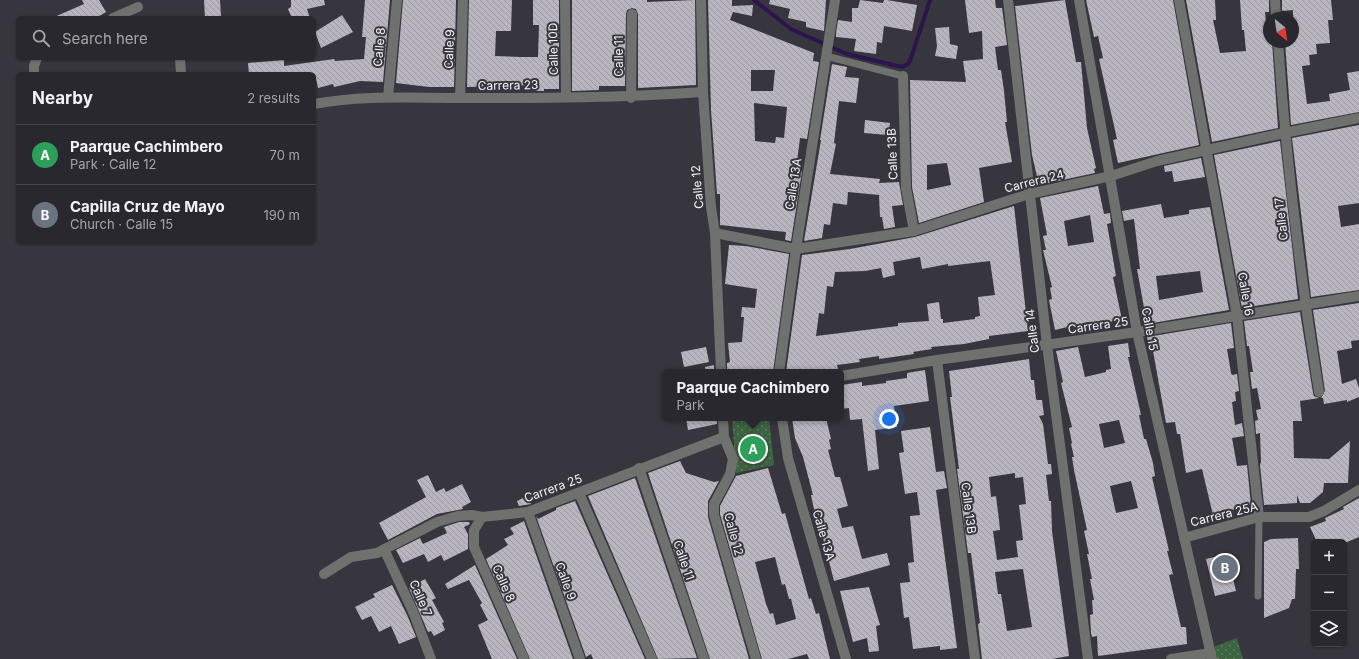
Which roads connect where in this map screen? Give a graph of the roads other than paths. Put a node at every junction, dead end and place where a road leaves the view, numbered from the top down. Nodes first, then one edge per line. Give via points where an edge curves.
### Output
1 (397, 0) edge
2 (463, 0) edge
3 (565, 0) edge
4 (701, 0) edge
5 (835, 0) edge
6 (1008, 0) edge
7 (1079, 0) edge
8 (1179, 0) edge
9 (1275, 0) edge
10 (138, 7) dead end
11 (1276, 12) edge
12 (632, 14) dead end
13 (118, 16) edge
14 (1278, 48) edge
15 (826, 56) junction
16 (36, 60) edge
17 (180, 60) edge
18 (34, 72) edge
19 (181, 72) edge
20 (903, 76) joint
21 (703, 92) junction
22 (388, 97) junction
23 (566, 97) junction
24 (460, 98) junction
25 (631, 98) junction
26 (316, 104) edge
27 (1359, 118) edge
28 (1284, 132) junction
29 (1206, 151) junction
30 (1111, 176) junction
31 (1029, 194) junction
32 (914, 231) junction
33 (715, 233) junction
34 (796, 249) junction
35 (1359, 296) edge
36 (1304, 304) junction
37 (1237, 316) junction
38 (1137, 332) junction
39 (1047, 346) junction
40 (937, 360) junction
41 (721, 369) edge
42 (779, 369) edge
43 (844, 376) edge
44 (1319, 392) dead end
45 (723, 421) edge
46 (782, 421) edge
47 (724, 437) junction
48 (639, 468) junction
49 (1359, 490) edge
50 (579, 493) junction
51 (528, 512) junction
52 (1259, 517) junction
53 (482, 518) junction
54 (1184, 538) junction
55 (384, 549) junction
56 (324, 574) dead end
57 (1258, 596) dead end
58 (1212, 656) edge
59 (431, 659) edge
60 (524, 659) edge
61 (580, 659) edge
62 (652, 659) edge
63 (704, 659) edge
64 (756, 659) edge
65 (846, 659) edge
66 (976, 659) edge
67 (1088, 659) edge
68 (1171, 659) edge

1 - 22 street, Calle 8
2 - 24 street, Calle 9
3 - 23 street, Calle 10D
4 - 21 street, Calle 12
5 - 15 street, Calle 13A
6 - 31 street, Calle 14
7 - 30 street, Calle 15
8 - 29 street, Calle 16
9 - 11 street
10 - 13 street
12 - 25 street, Calle 11
14 - 28 street, Calle 17
15 - 20 lane
15 - 34 street, Calle 13A
16 - 18 street
17 - 19 street
20 - 32 street, Calle 13B via 906,188
21 - 25 street, Carrera 23
21 - 33 street, Calle 12
22 - 24 street, Carrera 23
22 - 26 street, Carrera 23 via 341,99
23 - 24 street, Carrera 23
23 - 25 street, Carrera 23
27 - 28 street, Carrera 24
28 - 29 street, Carrera 24
28 - 36 street, Calle 17
29 - 30 street, Carrera 24 via 1157,161
29 - 37 street, Calle 16
30 - 31 street, Carrera 24
30 - 38 street, Calle 15
31 - 32 street, Carrera 24
31 - 39 street, Calle 14
32 - 34 street, Carrera 24
33 - 34 street, Carrera 24
33 - 41 street, Calle 12
34 - 42 street, Calle 13A
35 - 36 street, Carrera 25
36 - 37 street, Carrera 25
36 - 44 street, Calle 17
37 - 38 street, Carrera 25
37 - 52 street, Calle 16
38 - 39 street, Carrera 25
38 - 54 street, Calle 15
39 - 40 street, Carrera 25
39 - 67 street, Calle 14
40 - 43 street, Carrera 25
40 - 66 street, Calle 13B
45 - 47 street, Calle 12
46 - 65 street, Calle 13A via 788,458
47 - 48 street, Carrera 25
47 - 64 street, Calle 12 via 732,458 730,474 714,504 714,515
48 - 50 street, Carrera 25
48 - 63 street, Calle 11
49 - 52 street, Carrera 25A via 1309,517
50 - 51 street, Carrera 25
50 - 62 street
51 - 53 street, Carrera 25
51 - 61 street, Calle 9
52 - 54 street, Carrera 25A
52 - 57 lane, Calle 16
53 - 55 street, Carrera 25 via 472,515 458,516 436,522
53 - 60 street, Calle 8 via 474,530 474,547
54 - 58 street, Calle 15
55 - 56 street, Carrera 25 via 377,553 351,557
55 - 59 street, Calle 7 via 414,614
58 - 68 street

